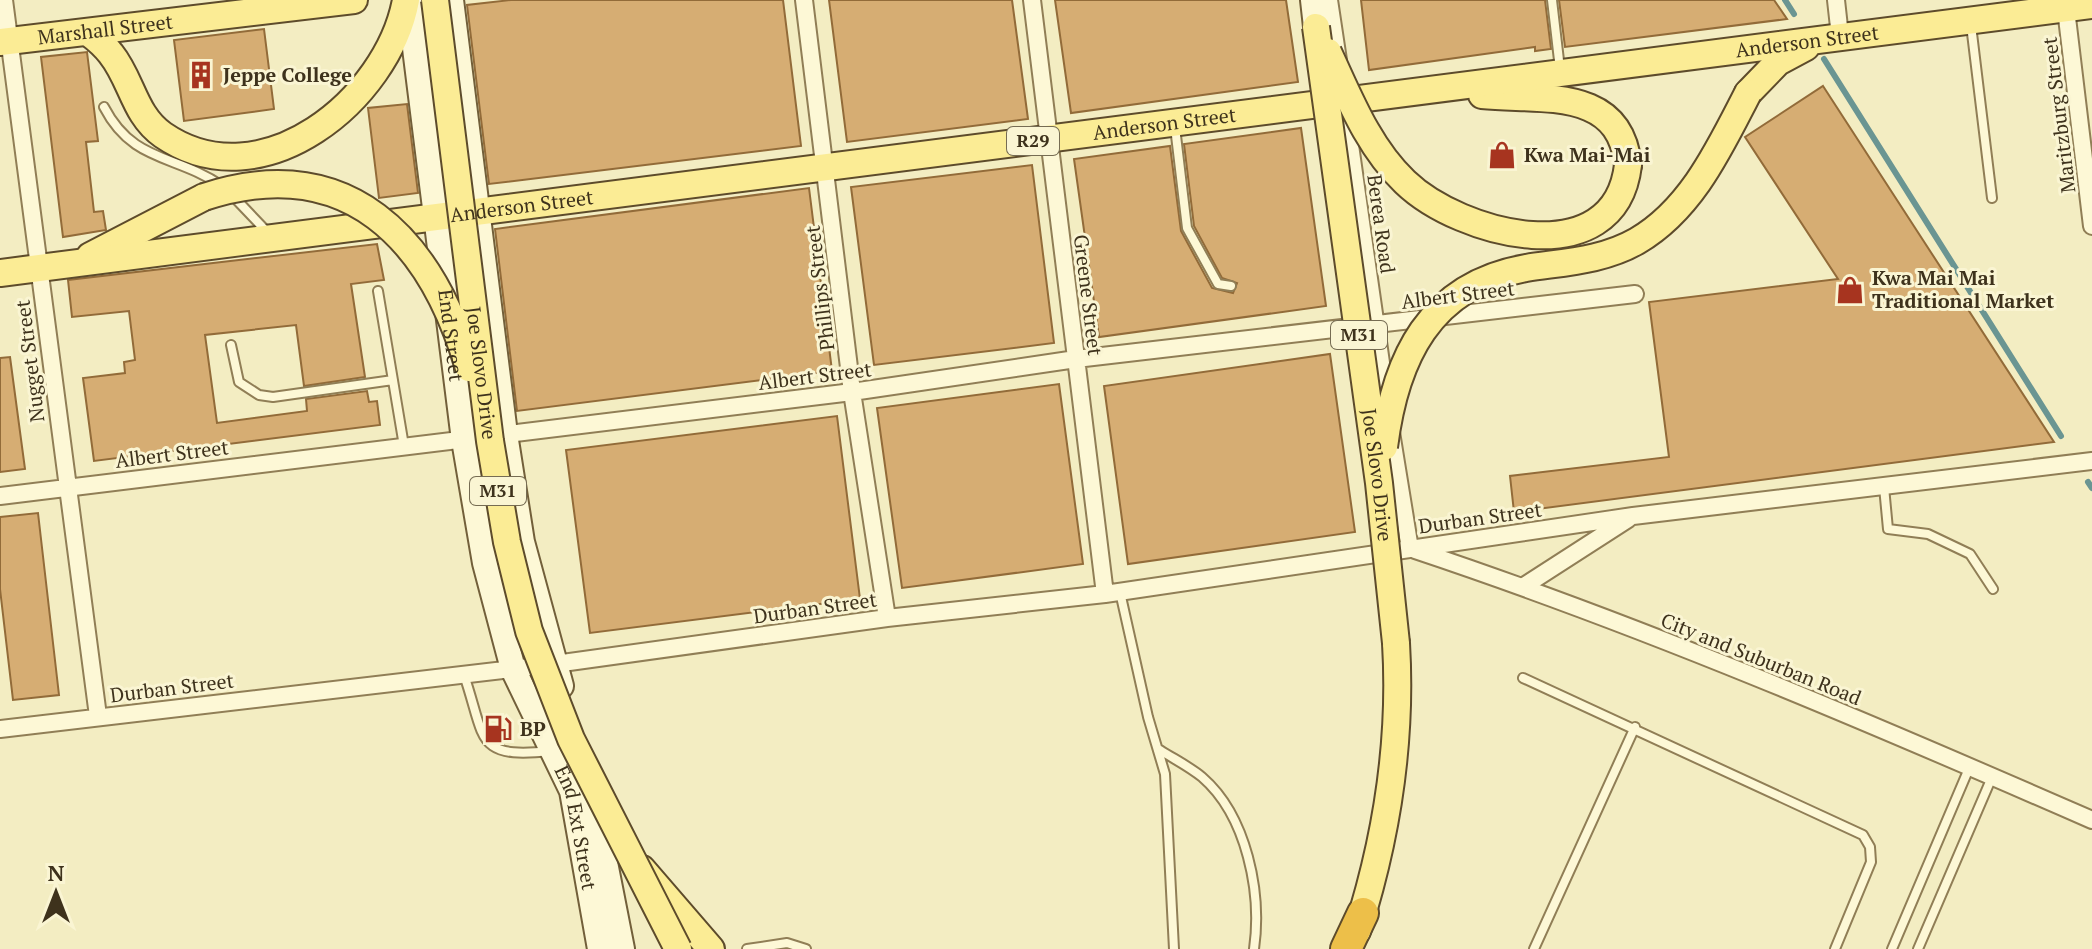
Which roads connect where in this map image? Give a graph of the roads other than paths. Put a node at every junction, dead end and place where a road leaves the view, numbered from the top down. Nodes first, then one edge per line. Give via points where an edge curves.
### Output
1 (4, 0) edge
2 (354, 0) edge
3 (408, 0) edge
4 (435, 0) edge
5 (451, 0) edge
6 (804, 0) edge
7 (1032, 0) edge
8 (1313, 0) edge
9 (1329, 0) edge
10 (1552, 0) edge
11 (1836, 0) edge
12 (2075, 4) edge
13 (1971, 20) junction
14 (1316, 27) junction
15 (89, 33) junction
16 (1832, 38) junction
17 (5, 42) edge
18 (1561, 73) junction
19 (1437, 90) junction
20 (1344, 100) junction
21 (104, 107) dead end
22 (1174, 122) junction
23 (1049, 139) junction
24 (826, 167) junction
25 (1992, 198) dead end
26 (478, 213) junction
27 (437, 218) junction
28 (2092, 226) edge
29 (272, 238) junction
30 (82, 262) junction
31 (39, 267) junction
32 (0, 273) edge
33 (1231, 286) dead end
34 (378, 291) dead end
35 (1635, 294) dead end
36 (1374, 325) junction
37 (231, 345) dead end
38 (1076, 359) junction
39 (393, 380) junction
40 (852, 392) junction
41 (486, 438) junction
42 (404, 447) junction
43 (2092, 461) edge
44 (1379, 483) junction
45 (1884, 486) junction
46 (65, 487) junction
47 (0, 496) edge
48 (1633, 516) junction
49 (1410, 549) junction
50 (1524, 586) junction
51 (1993, 589) dead end
52 (1112, 593) junction
53 (887, 618) junction
54 (555, 664) junction
55 (513, 669) junction
56 (464, 674) junction
57 (1523, 678) dead end
58 (98, 716) junction
59 (1635, 727) junction
60 (0, 729) edge
61 (555, 750) junction
62 (1160, 750) junction
63 (1970, 766) junction
64 (1992, 776) junction
65 (598, 818) junction
66 (2092, 820) edge
67 (1363, 913) joint
68 (600, 949) edge
69 (622, 949) edge
70 (678, 949) edge
71 (711, 949) edge
72 (747, 949) edge
73 (806, 949) edge
74 (1174, 949) edge
75 (1254, 949) edge
76 (1348, 949) edge
77 (1534, 949) edge
78 (1835, 949) edge
79 (1892, 949) edge
80 (1918, 949) edge

1 - 17 street, Nugget Street
2 - 15 main road, Marshall Street
3 - 15 main road via 396,36 365,87 319,129 240,156 193,150 159,133 139,110 113,55
3 - 27 street, End Street
4 - 41 main road, Joe Slovo Drive / M31, bridge
5 - 26 street, End Street
6 - 24 street, Phillips Street
7 - 23 street, Greene Street
8 - 14 street, Joe Slovo Drive / M31
9 - 20 street, Berea Road
10 - 18 lane
11 - 16 street
12 - 13 main road, Anderson Street / R29
12 - 28 street, Maritzburg Street
13 - 16 main road, Anderson Street / R29
13 - 25 lane
14 - 19 main road, bridge via 1387,163 1406,183 1456,217 1518,235 1548,235 1575,230 1608,212 1621,195 1628,165 1620,132 1597,108
14 - 44 main road, Joe Slovo Drive / M31, bridge
15 - 17 main road, Marshall Street
16 - 18 main road, Anderson Street / R29
16 - 44 main road, bridge via 1778,62 1748,93 1700,179 1659,226 1636,242 1590,259 1494,276 1433,317 1405,358 1394,387
17 - 31 street, Nugget Street
18 - 19 main road, Anderson Street / R29
19 - 20 main road, Anderson Street / R29
20 - 22 main road, Anderson Street / R29
20 - 36 street, Berea Road
21 - 29 lane via 122,137 226,188
22 - 23 main road, Anderson Street / R29
22 - 33 lane via 1187,228 1218,284
23 - 24 main road, Anderson Street / R29
23 - 38 street, Greene Street
24 - 26 main road, Anderson Street / R29
24 - 40 street, Phillips Street
26 - 27 main road, Anderson Street / R29
26 - 41 street, End Street
27 - 29 main road, Anderson Street / R29
27 - 41 street, End Street
29 - 30 main road, Anderson Street / R29
30 - 31 main road, Anderson Street / R29
30 - 41 main road, bridge via 204,197 282,183 339,197 392,229 432,277 454,321
31 - 32 main road, Anderson Street / R29
31 - 46 street, Nugget Street
34 - 39 lane
35 - 36 street, Albert Street
36 - 38 street, Albert Street
36 - 49 street, Berea Road
37 - 39 lane via 239,382 259,395
38 - 40 street, Albert Street
38 - 52 street, Greene Street
39 - 42 lane
40 - 41 street, Albert Street
40 - 53 street, Phillips Street
41 - 42 street, Albert Street
41 - 54 street, End Street
41 - 55 street, End Street via 485,563
41 - 70 main road, Joe Slovo Drive / M31, bridge via 529,631 551,692
42 - 46 street, Albert Street
43 - 45 street, Durban Street
44 - 67 main road, Joe Slovo Drive / M31, bridge via 1399,694 1392,789
45 - 48 street, Durban Street
45 - 51 lane via 1888,529 1928,534 1970,554
46 - 47 street, Albert Street
46 - 58 street, Nugget Street
48 - 49 street, Durban Street
48 - 50 street, Durban Street
49 - 50 street, City and Suburban Road
49 - 52 street, Durban Street
50 - 63 street, City and Suburban Road
52 - 53 street, Durban Street
52 - 62 lane
53 - 54 street, Durban Street
54 - 55 street, Durban Street
54 - 65 street, End Ext Street
55 - 56 street, Durban Street
55 - 61 street, End Ext Street
56 - 58 street, Durban Street
56 - 61 lane via 487,742 496,751 513,755
57 - 59 lane
58 - 60 street, Durban Street
59 - 77 lane
59 - 78 lane via 1863,835 1871,862
61 - 68 street, End Ext Street via 575,805
62 - 74 lane via 1168,800
62 - 75 lane via 1203,778 1229,812 1244,844 1255,896
63 - 64 street, City and Suburban Road
63 - 79 lane
64 - 66 street, City and Suburban Road
64 - 80 lane
65 - 69 street, End Ext Street
65 - 71 main road
67 - 76 highway
72 - 73 lane via 787,943

